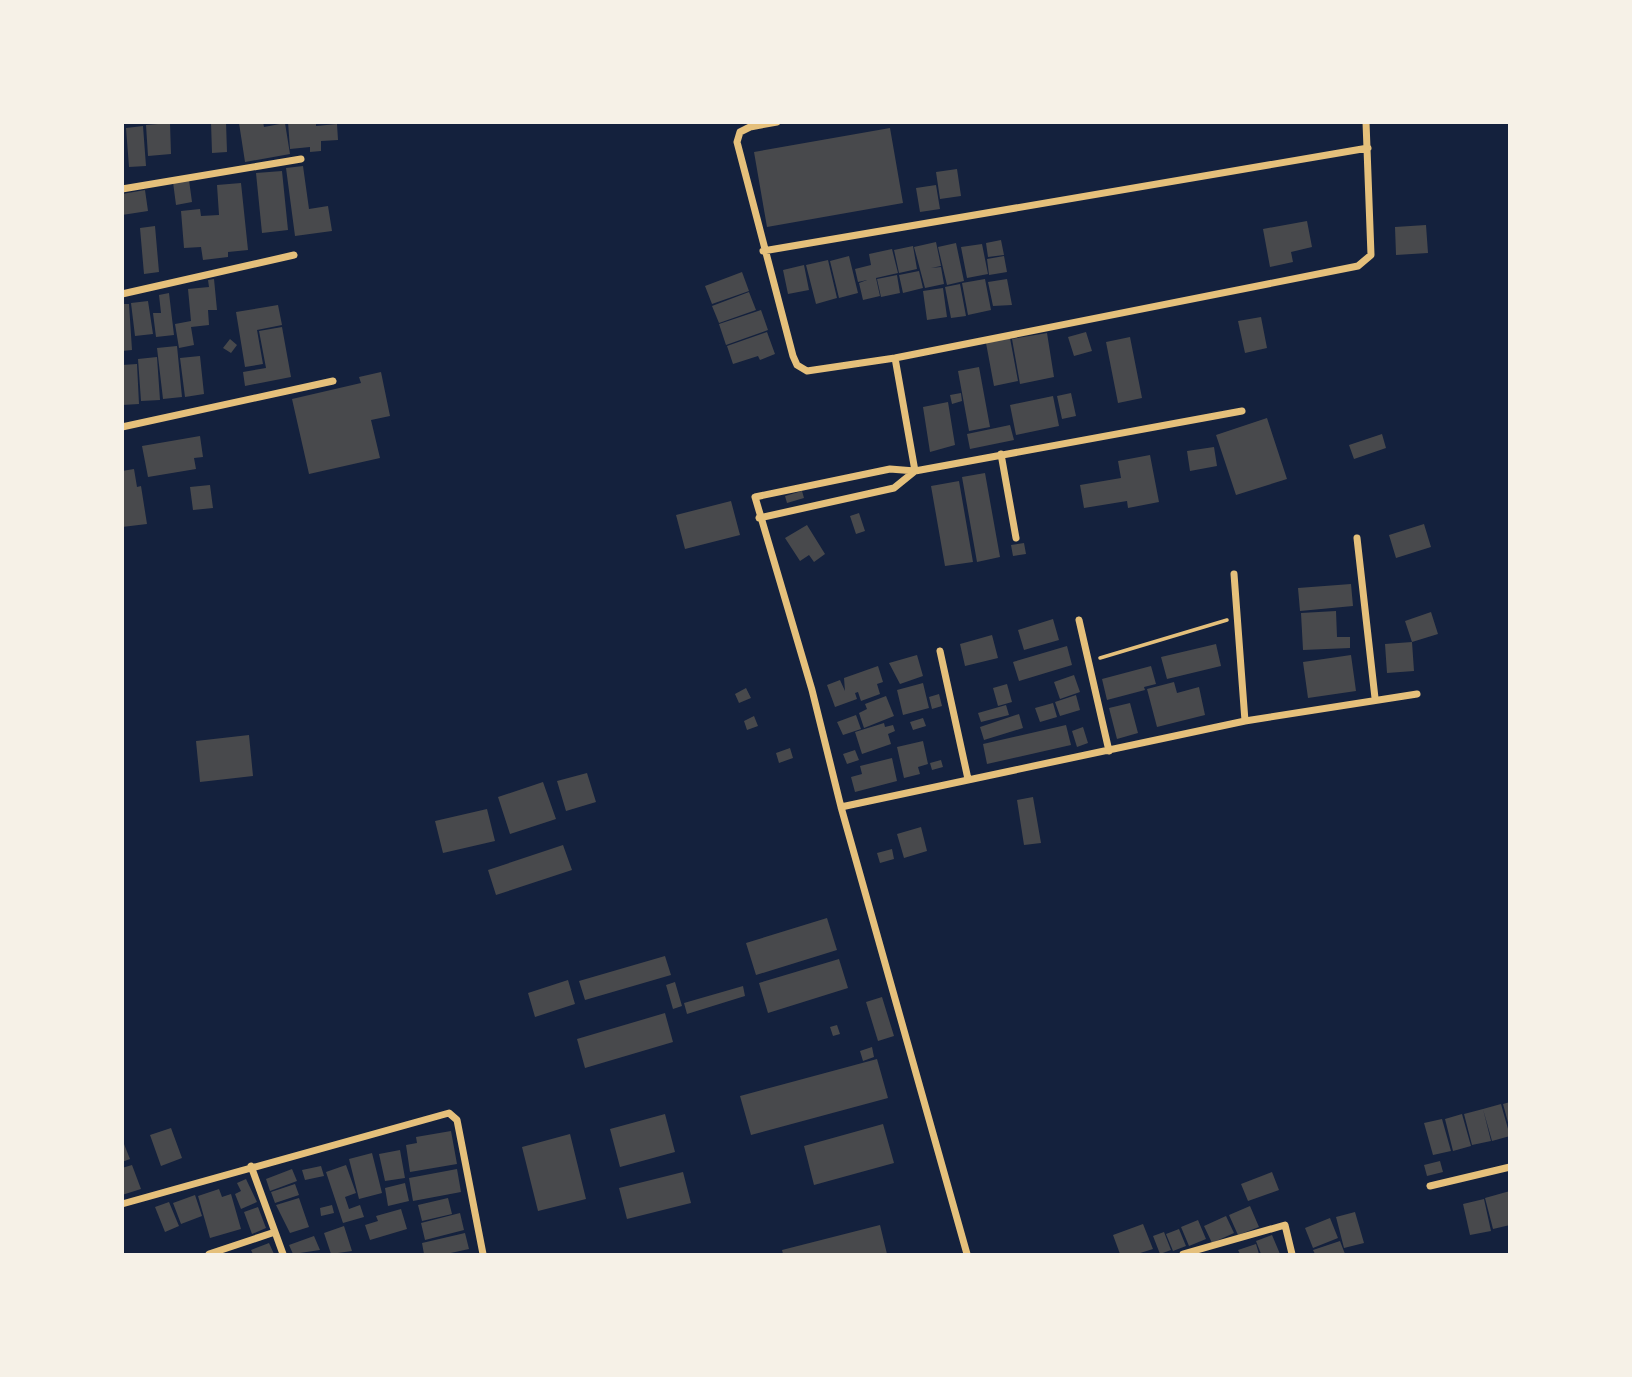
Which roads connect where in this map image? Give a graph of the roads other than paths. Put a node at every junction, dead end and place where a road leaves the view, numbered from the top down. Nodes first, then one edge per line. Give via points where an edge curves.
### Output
1 (777, 122) edge
2 (1366, 122) edge
3 (1367, 148) junction
4 (301, 159) dead end
5 (122, 189) edge
6 (763, 251) junction
7 (294, 255) dead end
8 (122, 294) edge
9 (895, 358) junction
10 (333, 381) dead end
11 (1242, 411) dead end
12 (122, 427) edge
13 (1001, 454) junction
14 (915, 471) junction
15 (759, 518) junction
16 (1016, 538) dead end
17 (1357, 538) dead end
18 (1234, 574) dead end
19 (1079, 620) dead end
20 (940, 651) dead end
21 (1417, 694) dead end
22 (1375, 698) junction
23 (1245, 721) junction
24 (1109, 751) junction
25 (968, 779) junction
26 (841, 807) junction
27 (251, 1166) junction
28 (1510, 1167) edge
29 (1430, 1186) dead end
30 (122, 1204) edge
31 (275, 1233) junction
32 (209, 1255) edge
33 (283, 1255) edge
34 (482, 1255) edge
35 (967, 1255) edge
36 (1183, 1255) edge
37 (1292, 1255) edge

1 - 6 street via 750,127 740,132 737,142
2 - 3 street
3 - 6 street
3 - 9 street via 1371,255 1358,267
4 - 5 street
6 - 9 street via 797,365 807,371
7 - 8 street
9 - 14 street
10 - 12 street
11 - 13 street
13 - 14 street
13 - 16 street
14 - 15 street via 894,488
14 - 15 street via 890,469 755,497
15 - 26 street via 813,690
17 - 22 street
18 - 23 street
19 - 24 street
20 - 25 street
21 - 22 street
22 - 23 street
23 - 24 street
24 - 25 street
25 - 26 street
26 - 35 street
27 - 30 street
27 - 31 street
27 - 34 street via 449,1113 457,1121
28 - 29 street
31 - 32 street
31 - 33 street
36 - 37 street via 1285,1225

